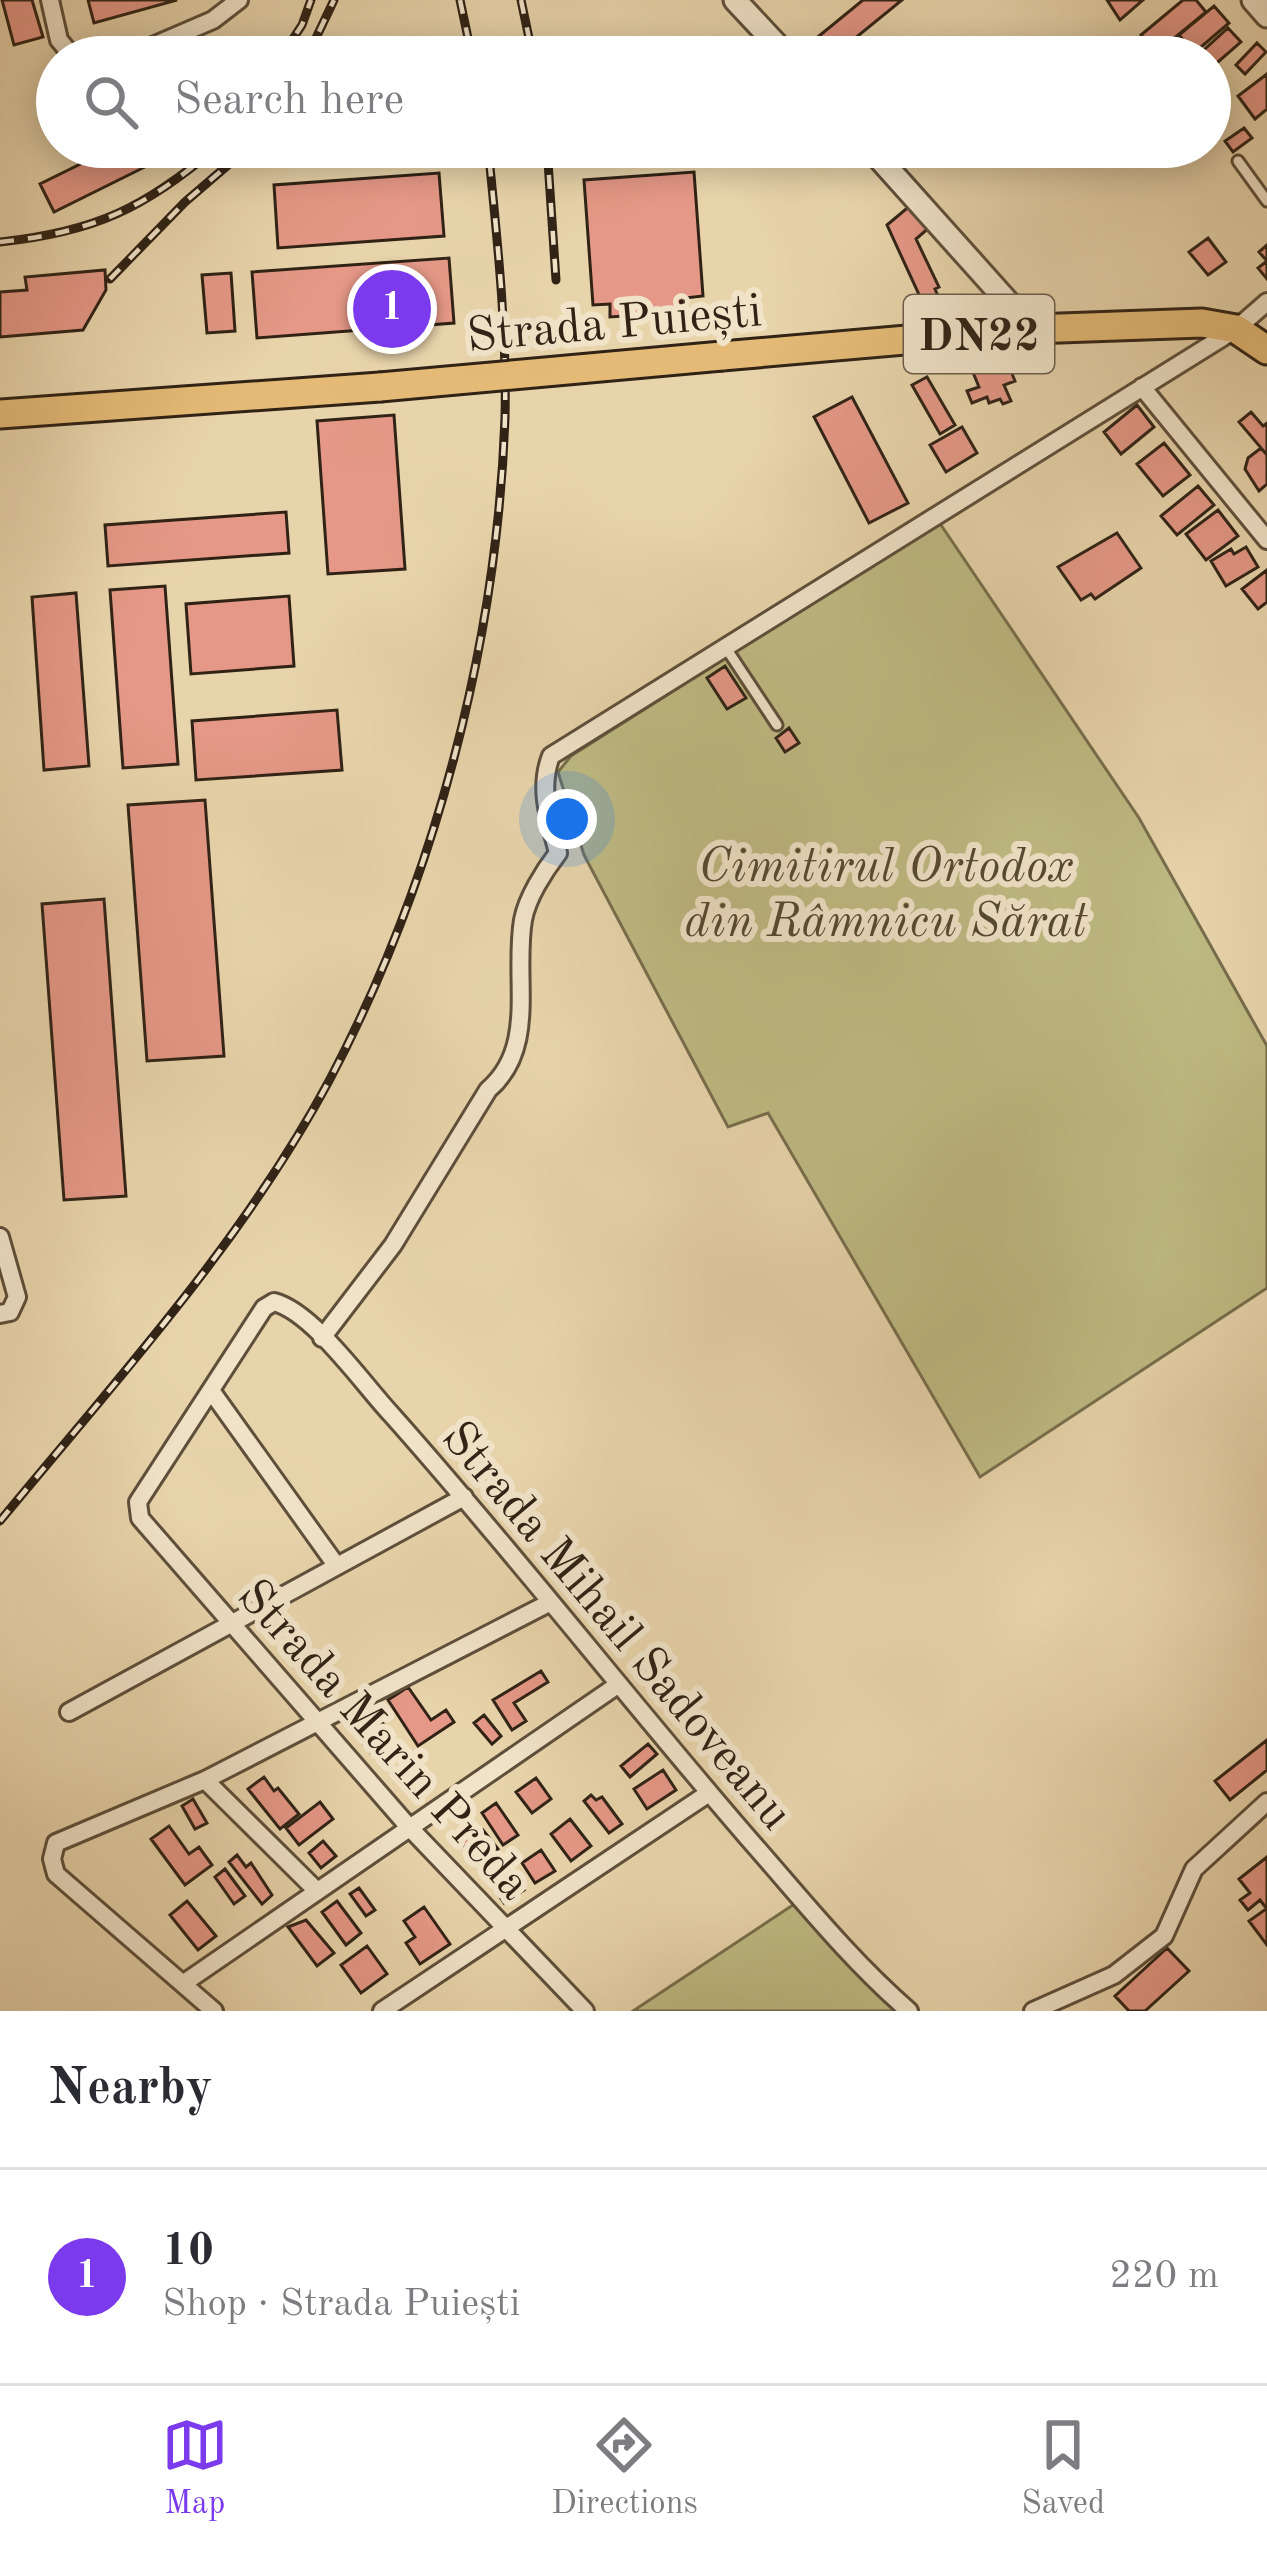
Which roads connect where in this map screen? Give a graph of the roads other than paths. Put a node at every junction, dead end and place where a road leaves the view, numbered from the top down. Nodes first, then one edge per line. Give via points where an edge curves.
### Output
1 (50, 0) edge
2 (239, 0) edge
3 (736, 0) edge
4 (58, 36) edge
5 (175, 36) edge
6 (769, 36) edge
7 (1238, 161) dead end
8 (888, 168) edge
9 (1267, 201) edge
10 (1267, 302) edge
11 (1032, 329) junction
12 (1235, 329) junction
13 (1267, 350) edge
14 (1142, 387) junction
15 (0, 415) edge
16 (1267, 540) edge
17 (724, 645) junction
18 (777, 725) dead end
19 (0, 1238) edge
20 (0, 1314) edge
21 (322, 1338) junction
22 (212, 1392) junction
23 (464, 1497) junction
24 (336, 1565) junction
25 (551, 1602) junction
26 (231, 1624) junction
27 (619, 1684) junction
28 (69, 1712) dead end
29 (317, 1725) junction
30 (205, 1780) junction
31 (709, 1793) junction
32 (1267, 1802) edge
33 (408, 1826) junction
34 (316, 1890) junction
35 (505, 1930) junction
36 (184, 1983) junction
37 (214, 2011) edge
38 (382, 2011) edge
39 (586, 2011) edge
40 (909, 2011) edge
41 (1033, 2011) edge

1 - 4 street
2 - 5 street
3 - 6 street
7 - 9 lane
8 - 11 street
10 - 12 street
11 - 12 main road, Strada Puiești / DN22
11 - 15 main road, Strada Puiești / DN22, bridge
12 - 13 main road, DN22
12 - 14 street
14 - 16 street
14 - 17 street
17 - 18 lane
17 - 21 street via 550,757 545,796 558,853 524,915 521,1027 506,1076 488,1090 393,1245
19 - 20 street via 17,1297
21 - 22 street, Strada Mihail Sadoveanu via 274,1302
21 - 23 street, Strada Mihail Sadoveanu
22 - 24 street
22 - 26 street, Strada Marin Preda via 137,1510
23 - 24 street
23 - 25 street, Strada Mihail Sadoveanu
24 - 26 street
25 - 27 street, Strada Mihail Sadoveanu
25 - 29 street
26 - 28 street
26 - 29 street, Strada Marin Preda
27 - 31 street, Strada Mihail Sadoveanu
27 - 33 street
29 - 30 street
29 - 33 street, Strada Marin Preda
30 - 34 street
30 - 36 street via 56,1843 52,1859 56,1874
31 - 35 street
31 - 40 street, Strada Mihail Sadoveanu
32 - 41 street via 1194,1869 1164,1936 1114,1975
33 - 34 street
33 - 35 street, Strada Marin Preda
34 - 36 street
35 - 38 street
35 - 39 street, Strada Marin Preda
36 - 37 street

